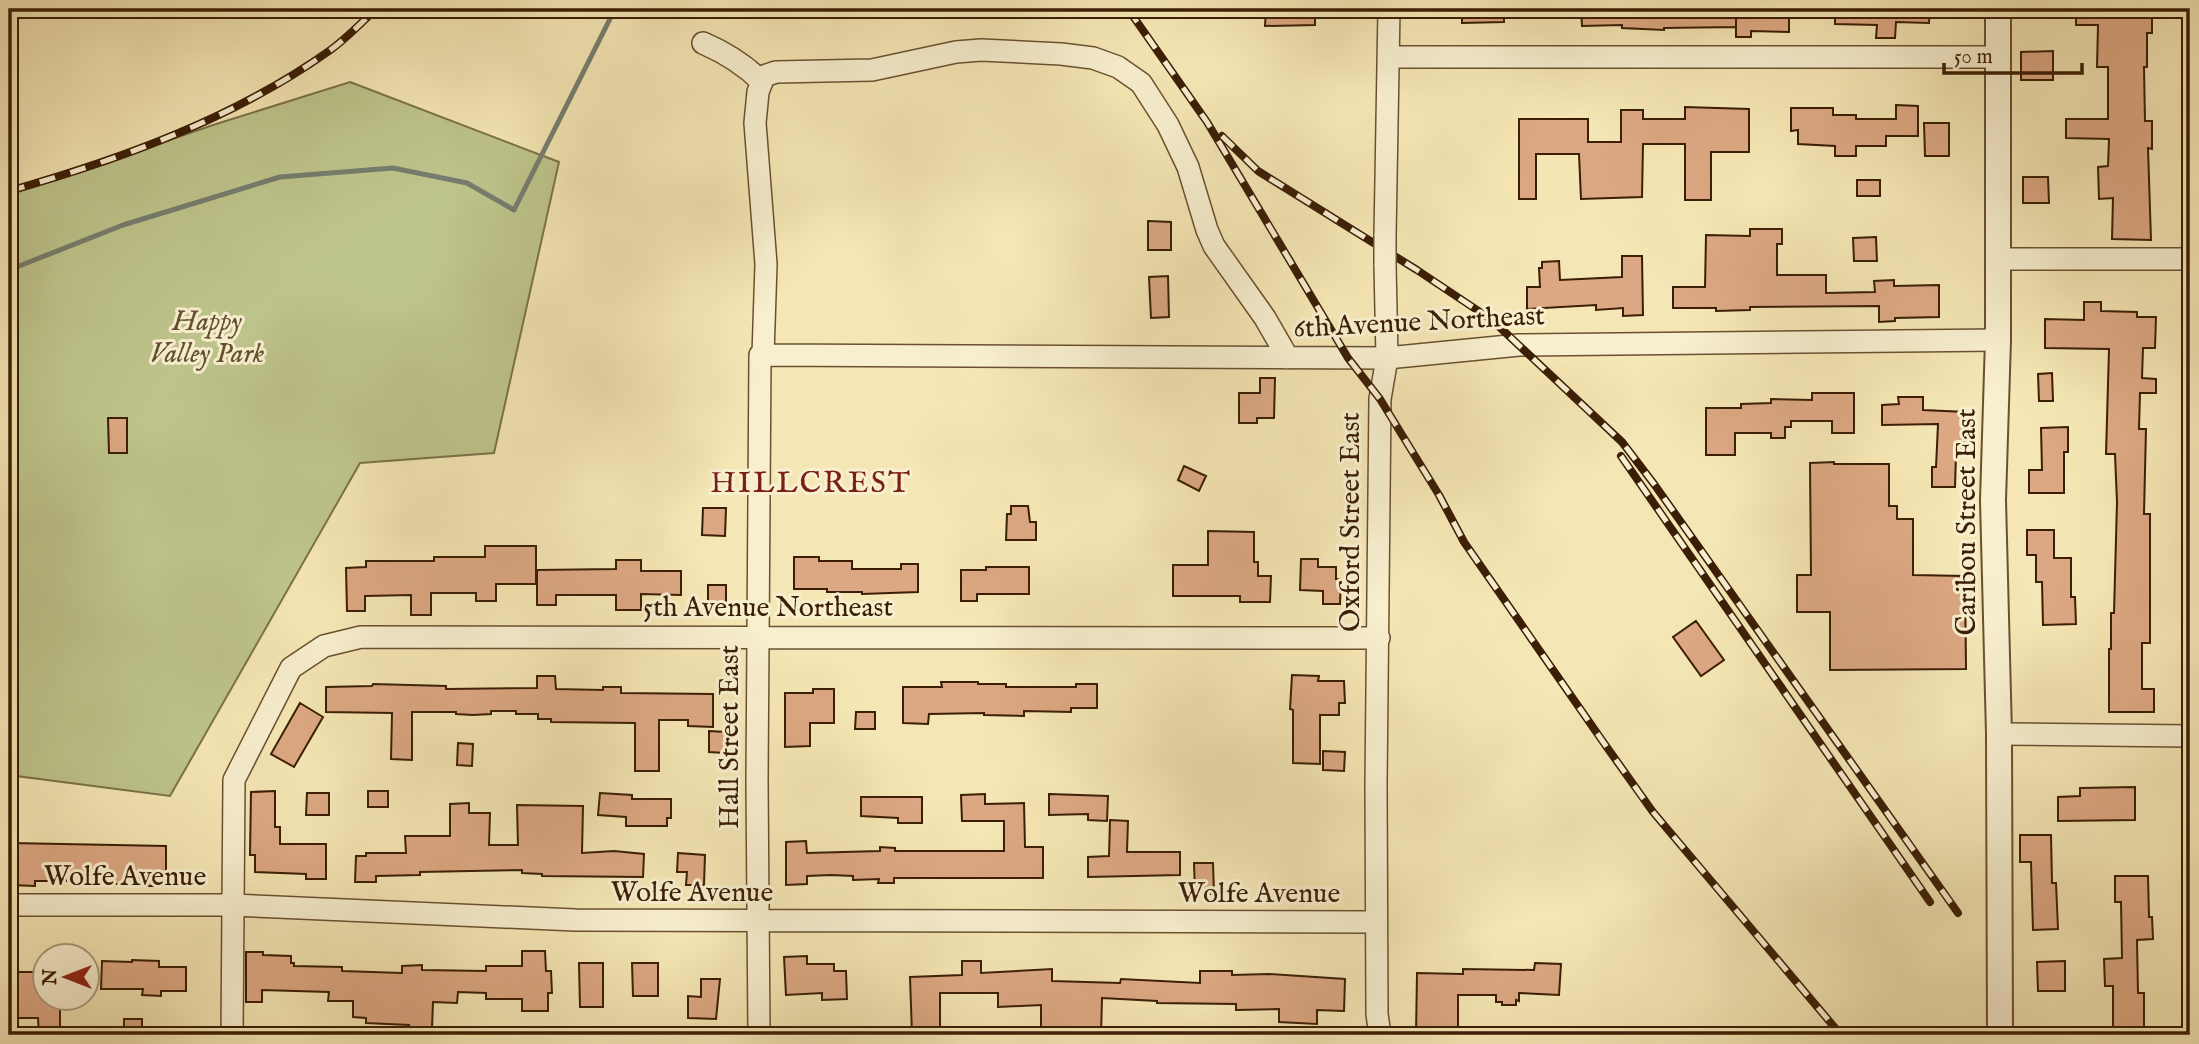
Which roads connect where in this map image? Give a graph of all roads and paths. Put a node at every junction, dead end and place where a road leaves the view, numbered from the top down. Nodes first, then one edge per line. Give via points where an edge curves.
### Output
1 (1390, 9) edge
2 (1998, 9) edge
3 (703, 43) dead end
4 (1389, 57) junction
5 (1997, 57) junction
6 (762, 82) junction
7 (1998, 259) junction
8 (2190, 259) edge
9 (1998, 340) junction
10 (761, 355) junction
11 (1288, 358) junction
12 (1387, 358) junction
13 (759, 636) junction
14 (1379, 638) junction
15 (1999, 734) junction
16 (2190, 736) edge
17 (9, 905) edge
18 (232, 905) junction
19 (757, 922) junction
20 (1376, 922) junction
21 (232, 1035) edge
22 (759, 1035) edge
23 (1380, 1035) edge
24 (2000, 1035) edge

1 - 4 street, Oxford Street East
2 - 5 street, Caribou Street East
3 - 6 street via 747,66
4 - 5 street
4 - 12 street, Oxford Street East, bridge
5 - 7 street, Caribou Street East
6 - 10 street, Hall Street East via 755,123 766,264
6 - 11 street via 764,76 776,72 872,70 981,50 1061,54 1118,67 1141,83 1168,125 1188,167 1214,246
7 - 8 street
7 - 9 street, Caribou Street East
9 - 12 street, 6th Avenue Northeast via 1519,345
9 - 15 street, Caribou Street East via 1993,500
10 - 11 street, 6th Avenue Northeast
10 - 13 street, Hall Street East
11 - 12 street, 6th Avenue Northeast
12 - 14 street, Oxford Street East via 1380,399
13 - 14 street, 5th Avenue Northeast
13 - 18 street, 5th Avenue Northeast via 361,637 324,646 291,668 233,780
13 - 19 street, Hall Street East
14 - 20 street, Oxford Street East
15 - 16 street
15 - 24 street, Caribou Street East
17 - 18 street, Wolfe Avenue
18 - 19 street, Wolfe Avenue via 575,920
18 - 21 street
19 - 20 street, Wolfe Avenue
19 - 22 street, Hall Street East
20 - 23 street, Oxford Street East

